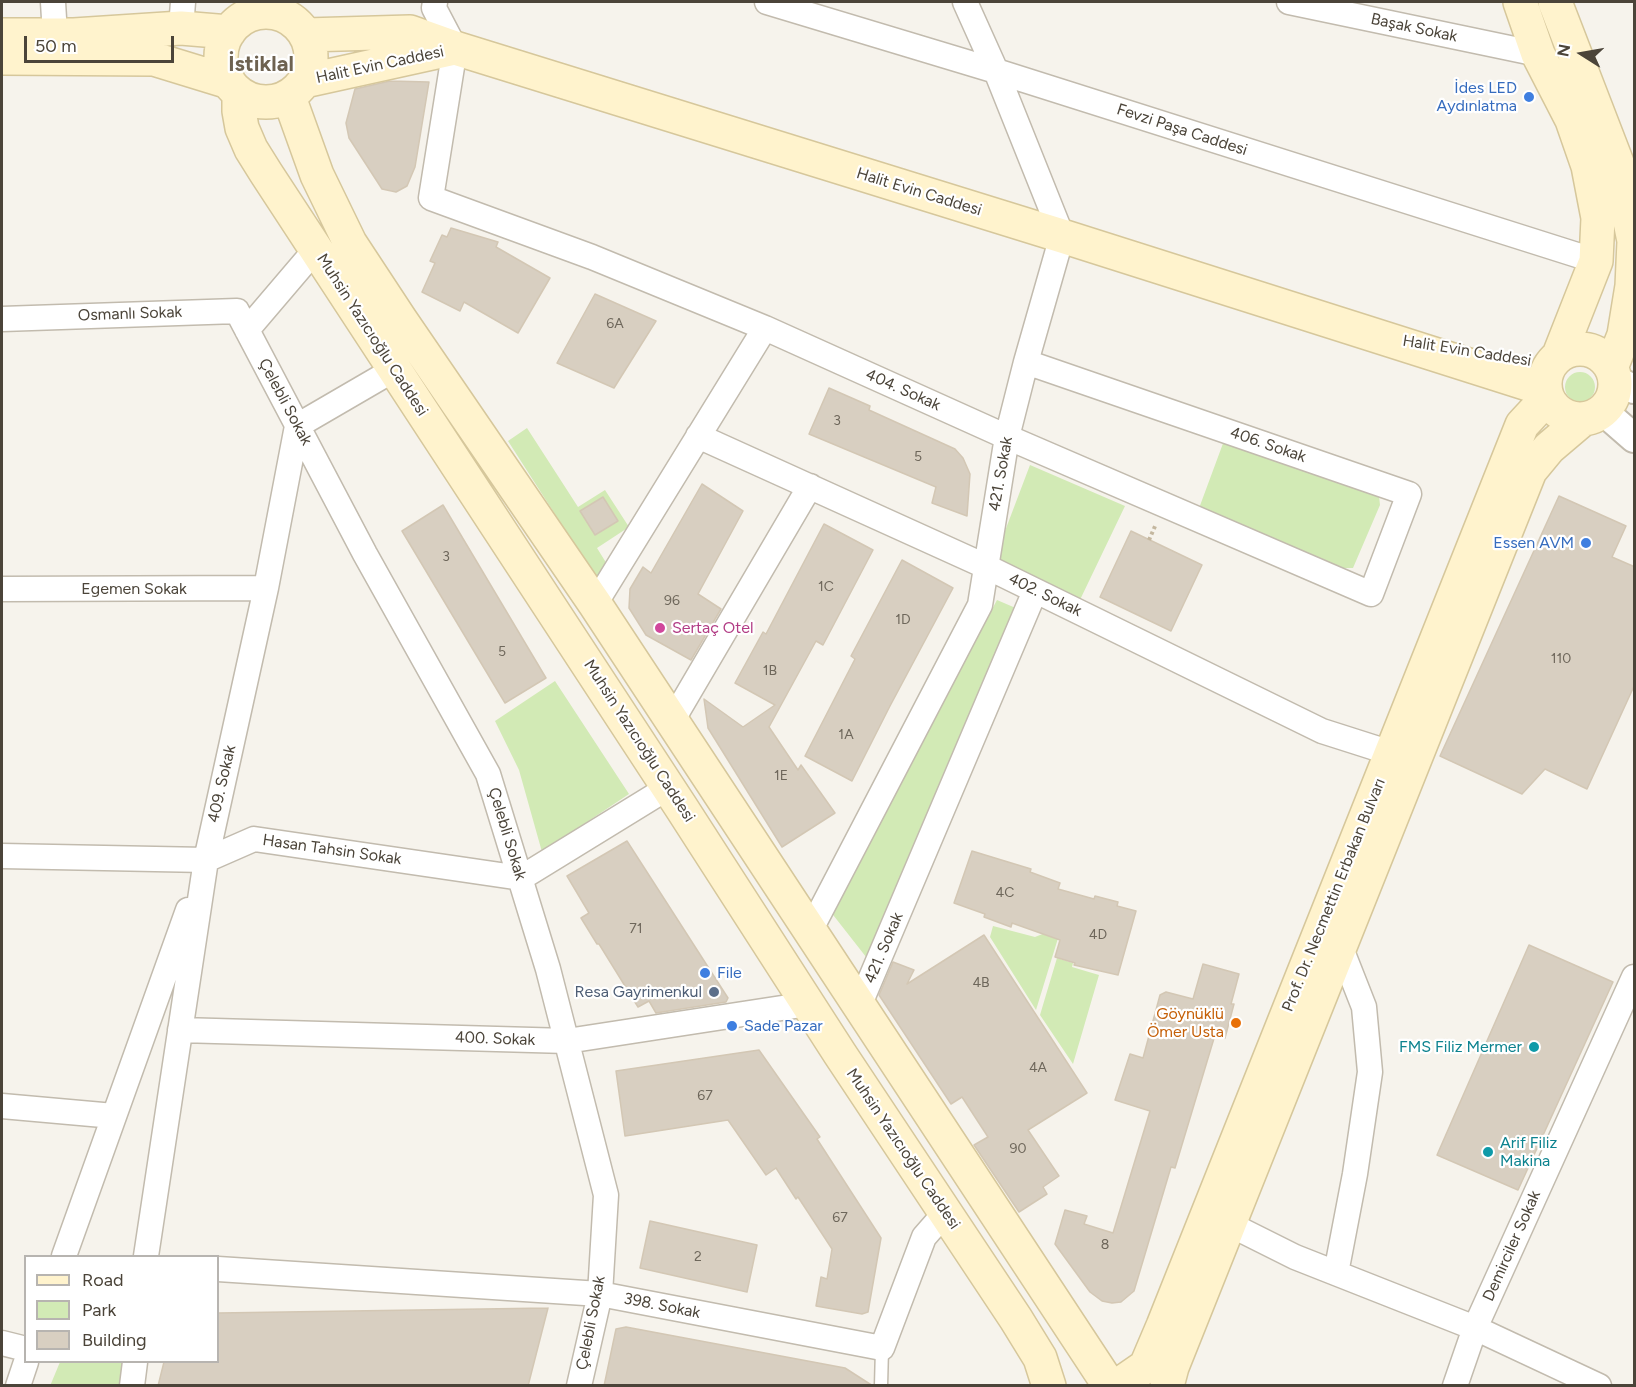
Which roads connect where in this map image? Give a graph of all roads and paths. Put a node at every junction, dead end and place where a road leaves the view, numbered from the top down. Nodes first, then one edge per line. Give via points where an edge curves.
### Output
1 (53, 2) edge
2 (435, 2) edge
3 (767, 2) edge
4 (965, 2) edge
5 (1289, 2) edge
6 (1520, 2) edge
7 (1555, 2) edge
8 (265, 7) edge
9 (182, 15) edge
10 (306, 22) edge
11 (229, 32) junction
12 (2, 35) edge
13 (55, 35) junction
14 (455, 48) junction
15 (1538, 54) junction
16 (2, 58) edge
17 (996, 71) junction
18 (233, 88) junction
19 (297, 89) junction
20 (1062, 236) junction
21 (316, 249) junction
22 (1596, 261) junction
23 (2, 319) edge
24 (765, 328) junction
25 (247, 330) junction
26 (1026, 362) junction
27 (395, 369) junction
28 (1550, 376) junction
29 (1620, 379) edge
30 (1592, 416) junction
31 (297, 426) junction
32 (698, 436) junction
33 (1007, 437) junction
34 (1635, 438) edge
35 (810, 486) junction
36 (1157, 521) dead end
37 (1149, 540) dead end
38 (985, 566) junction
39 (266, 588) junction
40 (2, 589) edge
41 (1035, 591) junction
42 (1371, 594) joint
43 (595, 604) junction
44 (672, 721) junction
45 (1391, 753) junction
46 (669, 787) junction
47 (2, 856) edge
48 (206, 860) junction
49 (521, 878) junction
50 (810, 932) junction
51 (1340, 946) junction
52 (1635, 977) edge
53 (808, 1004) junction
54 (859, 1006) junction
55 (180, 1030) junction
56 (567, 1041) junction
57 (2, 1106) edge
58 (114, 1116) junction
59 (945, 1213) junction
60 (1229, 1224) junction
61 (65, 1255) edge
62 (146, 1255) edge
63 (219, 1269) edge
64 (1336, 1274) junction
65 (600, 1294) junction
66 (1163, 1326) junction
67 (1475, 1328) junction
68 (2, 1343) edge
69 (24, 1348) edge
70 (882, 1348) junction
71 (1084, 1349) junction
72 (26, 1363) edge
73 (135, 1363) edge
74 (1109, 1385) edge
75 (18, 1386) edge
76 (132, 1386) edge
77 (579, 1386) edge
78 (881, 1386) edge
79 (1049, 1386) edge
80 (1090, 1386) edge
81 (1117, 1386) edge
82 (1167, 1386) edge
83 (1455, 1386) edge
84 (1599, 1386) edge

1 - 13 street
2 - 14 street via 434,8
3 - 17 street, Fevzi Paşa Caddesi
4 - 17 street
5 - 15 street, Başak Sokak
6 - 15 main road, Prof. Dr. Necmettin Erbakan Bulvarı
7 - 29 main road via 1620,168 1634,241
8 - 10 main road
8 - 11 main road
9 - 11 main road
9 - 13 main road
10 - 14 main road, Halit Evin Caddesi via 410,32
10 - 19 main road via 312,58 310,70
11 - 18 main road via 222,51 224,72
12 - 13 main road
14 - 19 main road, Halit Evin Caddesi
14 - 20 main road, Halit Evin Caddesi
14 - 24 street, 404. Sokak via 431,198 592,257
15 - 22 main road, Prof. Dr. Necmettin Erbakan Bulvarı via 1572,120 1588,166 1598,218
16 - 18 main road via 154,59
17 - 20 street
17 - 22 street, Fevzi Paşa Caddesi
18 - 19 main road via 250,100 263,103 276,102
18 - 21 main road, Muhsin Yazıcıoğlu Caddesi via 251,148
19 - 43 main road, Muhsin Yazıcıoğlu Caddesi via 317,175 351,243
20 - 26 street, 421. Sokak
20 - 28 main road, Halit Evin Caddesi via 1383,337
21 - 25 street
21 - 27 main road, Muhsin Yazıcıoğlu Caddesi
22 - 28 main road, Prof. Dr. Necmettin Erbakan Bulvarı
23 - 25 street, Osmanlı Sokak via 237,311
24 - 32 street
24 - 33 street, 404. Sokak
25 - 31 street, Çelebli Sokak
26 - 33 street, 421. Sokak
26 - 42 street, 406. Sokak via 1409,494
27 - 31 street
27 - 46 main road, Muhsin Yazıcıoğlu Caddesi
28 - 29 main road via 1570,350 1588,350 1604,358
28 - 30 main road via 1561,415 1571,419
28 - 45 main road, Prof. Dr. Necmettin Erbakan Bulvarı via 1522,425
29 - 30 main road via 1612,397
30 - 34 street
30 - 51 main road, Prof. Dr. Necmettin Erbakan Bulvarı via 1549,448 1530,471
31 - 39 street, 409. Sokak
31 - 49 street, Çelebli Sokak via 488,774
32 - 35 street, 402. Sokak
32 - 43 street
33 - 38 street, 421. Sokak
33 - 42 street, 404. Sokak
35 - 38 street, 402. Sokak
35 - 44 street
36 - 37 path
38 - 41 street, 402. Sokak
38 - 50 street, 421. Sokak via 980,605
39 - 40 street, Egemen Sokak
39 - 48 street, 409. Sokak
41 - 45 street, 402. Sokak via 1322,731
41 - 54 street, 421. Sokak
43 - 44 main road, Muhsin Yazıcıoğlu Caddesi
44 - 50 main road, Muhsin Yazıcıoğlu Caddesi
45 - 66 main road, Prof. Dr. Necmettin Erbakan Bulvarı
46 - 49 street
46 - 53 main road, Muhsin Yazıcıoğlu Caddesi
47 - 48 street, Hasan Tahsin Sokak
48 - 49 street, Hasan Tahsin Sokak via 254,839
48 - 55 street, 409. Sokak
48 - 58 street
49 - 56 street, Çelebli Sokak
50 - 54 main road, Muhsin Yazıcıoğlu Caddesi
51 - 60 main road, Prof. Dr. Necmettin Erbakan Bulvarı
51 - 64 street via 1364,1007 1370,1072
52 - 67 street, Demirciler Sokak
53 - 56 street, 400. Sokak
53 - 59 main road, Muhsin Yazıcıoğlu Caddesi
54 - 71 main road, Muhsin Yazıcıoğlu Caddesi
55 - 56 street, 400. Sokak
55 - 62 street, 409. Sokak
56 - 65 street, Çelebli Sokak via 606,1195
57 - 58 street
58 - 61 street
59 - 70 street via 924,1237
59 - 79 main road, Muhsin Yazıcıoğlu Caddesi via 1040,1358
60 - 64 street
60 - 82 main road, Prof. Dr. Necmettin Erbakan Bulvarı
63 - 65 street, 398. Sokak
64 - 67 street
65 - 70 street, 398. Sokak
65 - 77 street, Çelebli Sokak
66 - 71 main road via 1144,1359 1131,1368 1101,1365
66 - 81 main road, Prof. Dr. Necmettin Erbakan Bulvarı via 1146,1366
67 - 83 street, Demirciler Sokak
67 - 84 street
68 - 69 street
70 - 78 lane
71 - 74 main road, Muhsin Yazıcıoğlu Caddesi
72 - 75 street
73 - 76 street
74 - 80 main road

